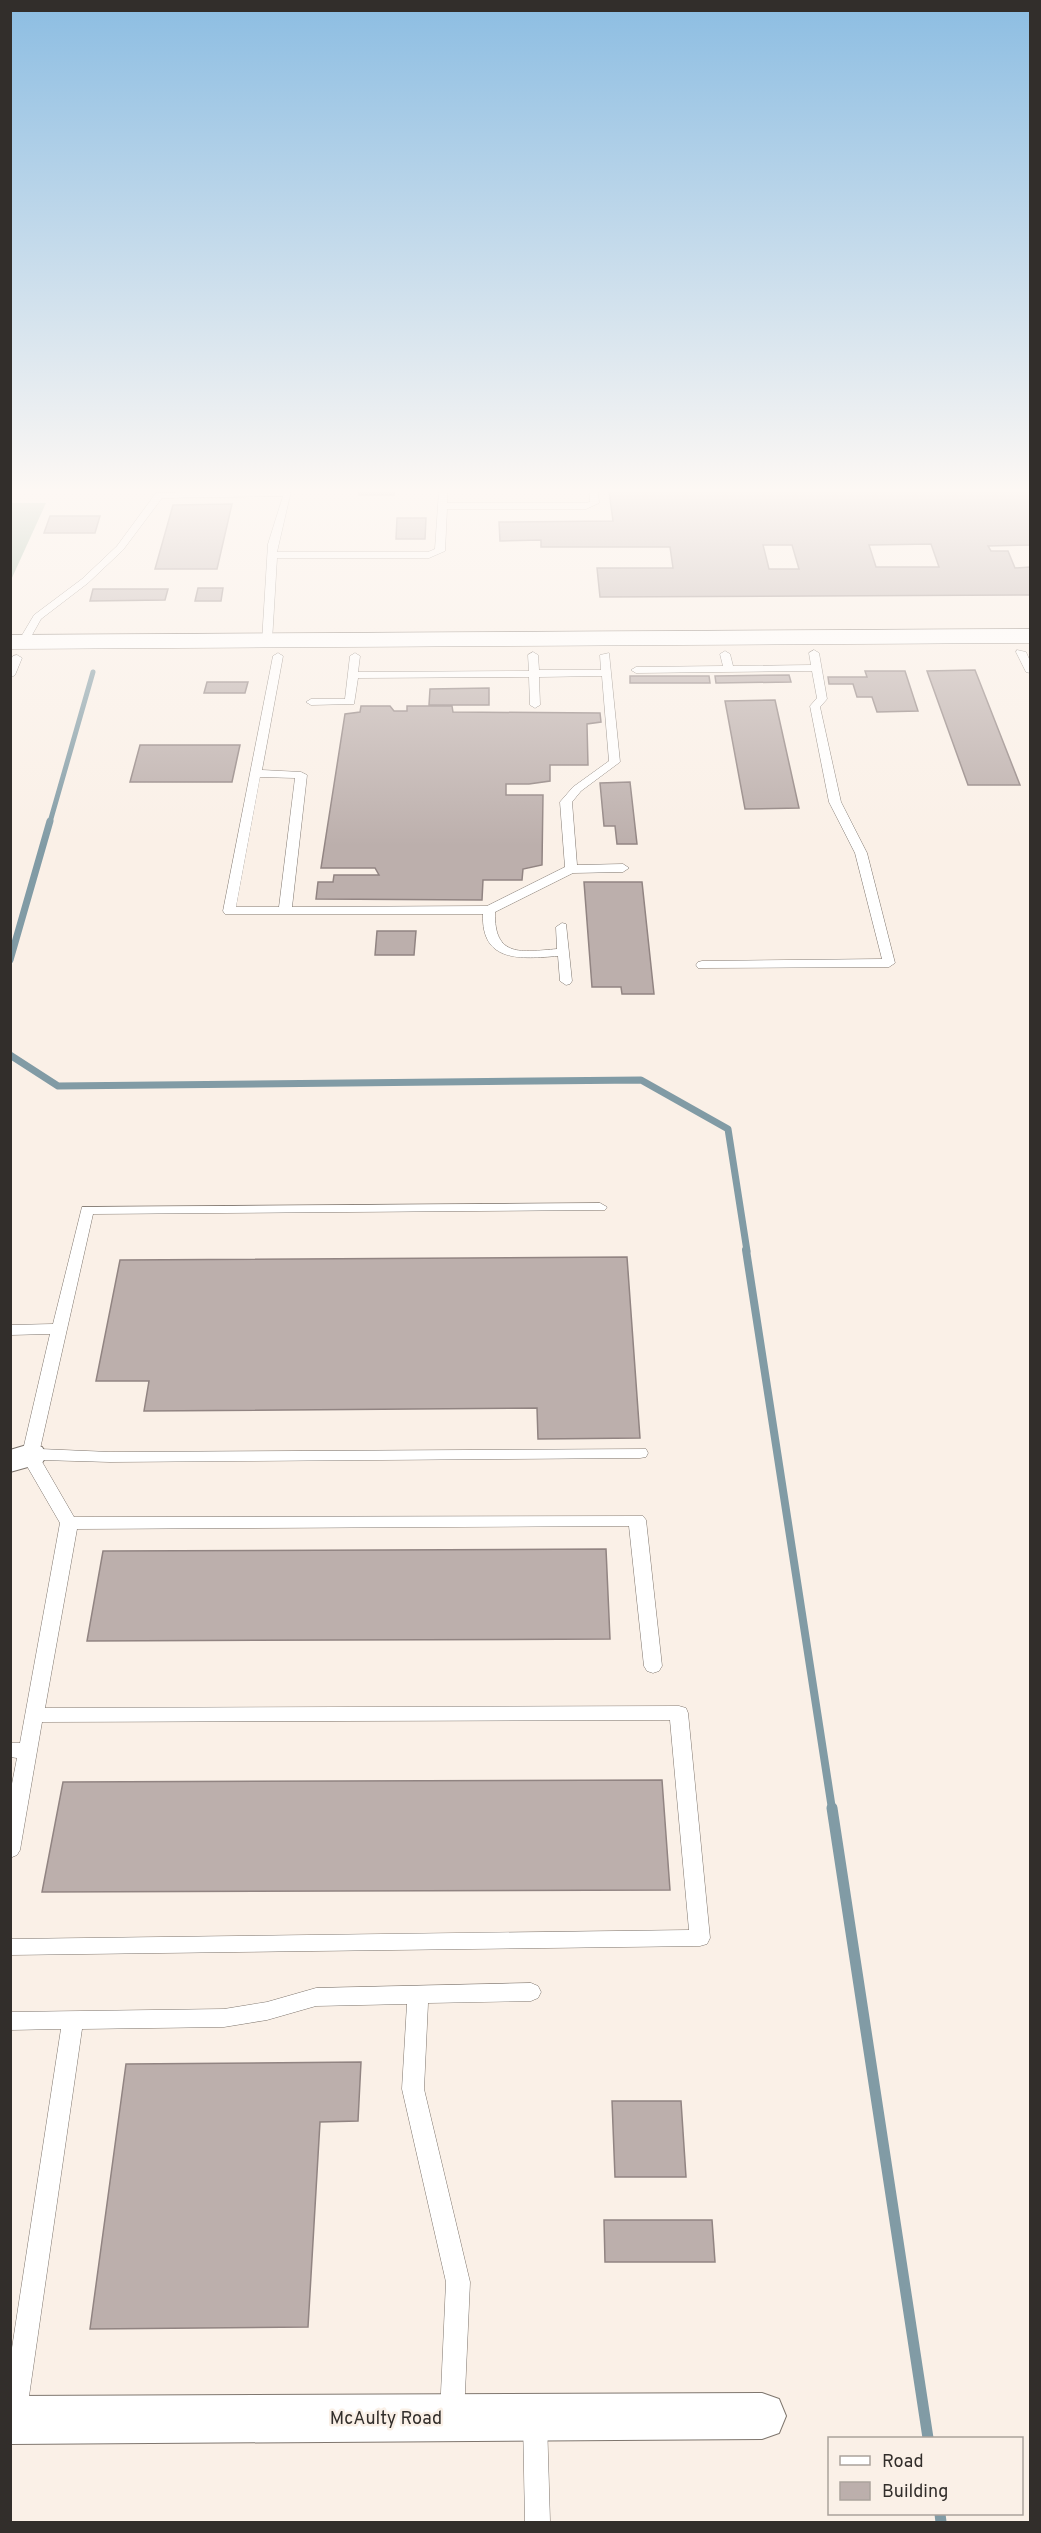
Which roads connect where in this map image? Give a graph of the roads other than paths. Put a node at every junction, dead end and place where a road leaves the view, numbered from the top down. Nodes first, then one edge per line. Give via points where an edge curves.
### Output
1 (47, 609) edge
2 (272, 609) edge
3 (272, 648) junction
4 (813, 653) junction
5 (1028, 653) edge
6 (14, 655) edge
7 (606, 656) junction
8 (727, 661) junction
9 (354, 665) junction
10 (533, 665) junction
11 (636, 670) dead end
12 (311, 702) dead end
13 (535, 705) dead end
14 (256, 773) junction
15 (623, 868) dead end
16 (571, 869) junction
17 (489, 910) junction
18 (285, 911) junction
19 (562, 927) dead end
20 (564, 952) junction
21 (702, 965) dead end
22 (566, 981) dead end
23 (600, 1207) dead end
24 (60, 1329) junction
25 (10, 1330) edge
26 (640, 1453) dead end
27 (17, 1455) edge
28 (69, 1523) junction
29 (653, 1666) dead end
30 (36, 1715) junction
31 (20, 1751) edge
32 (10, 1851) edge
33 (10, 1947) edge
34 (531, 1992) dead end
35 (418, 1994) junction
36 (73, 2020) junction
37 (10, 2021) edge
38 (762, 2416) dead end
39 (535, 2417) junction
40 (452, 2418) junction
41 (12, 2420) edge
42 (538, 2523) edge

1 - 6 lane via 37,617
2 - 3 lane
3 - 6 main road
3 - 7 main road
3 - 9 main road
3 - 14 lane
4 - 5 main road
4 - 7 main road
4 - 8 main road
4 - 21 lane via 822,699 815,706 836,802 861,853 889,963
7 - 8 main road
7 - 10 main road
7 - 16 lane via 615,762 577,789 566,802
8 - 11 lane
9 - 10 main road
9 - 12 lane via 350,702
10 - 13 lane
14 - 18 lane via 302,775
14 - 18 lane via 229,911
15 - 16 lane
16 - 17 lane
17 - 18 lane
17 - 20 lane via 490,935 494,944 505,951
19 - 20 lane
20 - 22 lane
23 - 24 lane via 87,1210
24 - 25 lane
24 - 27 lane
26 - 27 lane via 110,1458
27 - 28 lane
28 - 29 lane via 637,1520
28 - 30 lane
30 - 31 lane
30 - 33 lane via 679,1713 700,1938
31 - 32 lane
34 - 35 lane
35 - 36 lane via 316,1997 224,2018
35 - 40 lane via 413,2090 458,2282
36 - 37 lane
36 - 41 lane
38 - 39 street, McAulty Road
39 - 40 street, McAulty Road
39 - 42 lane
40 - 41 street, McAulty Road

